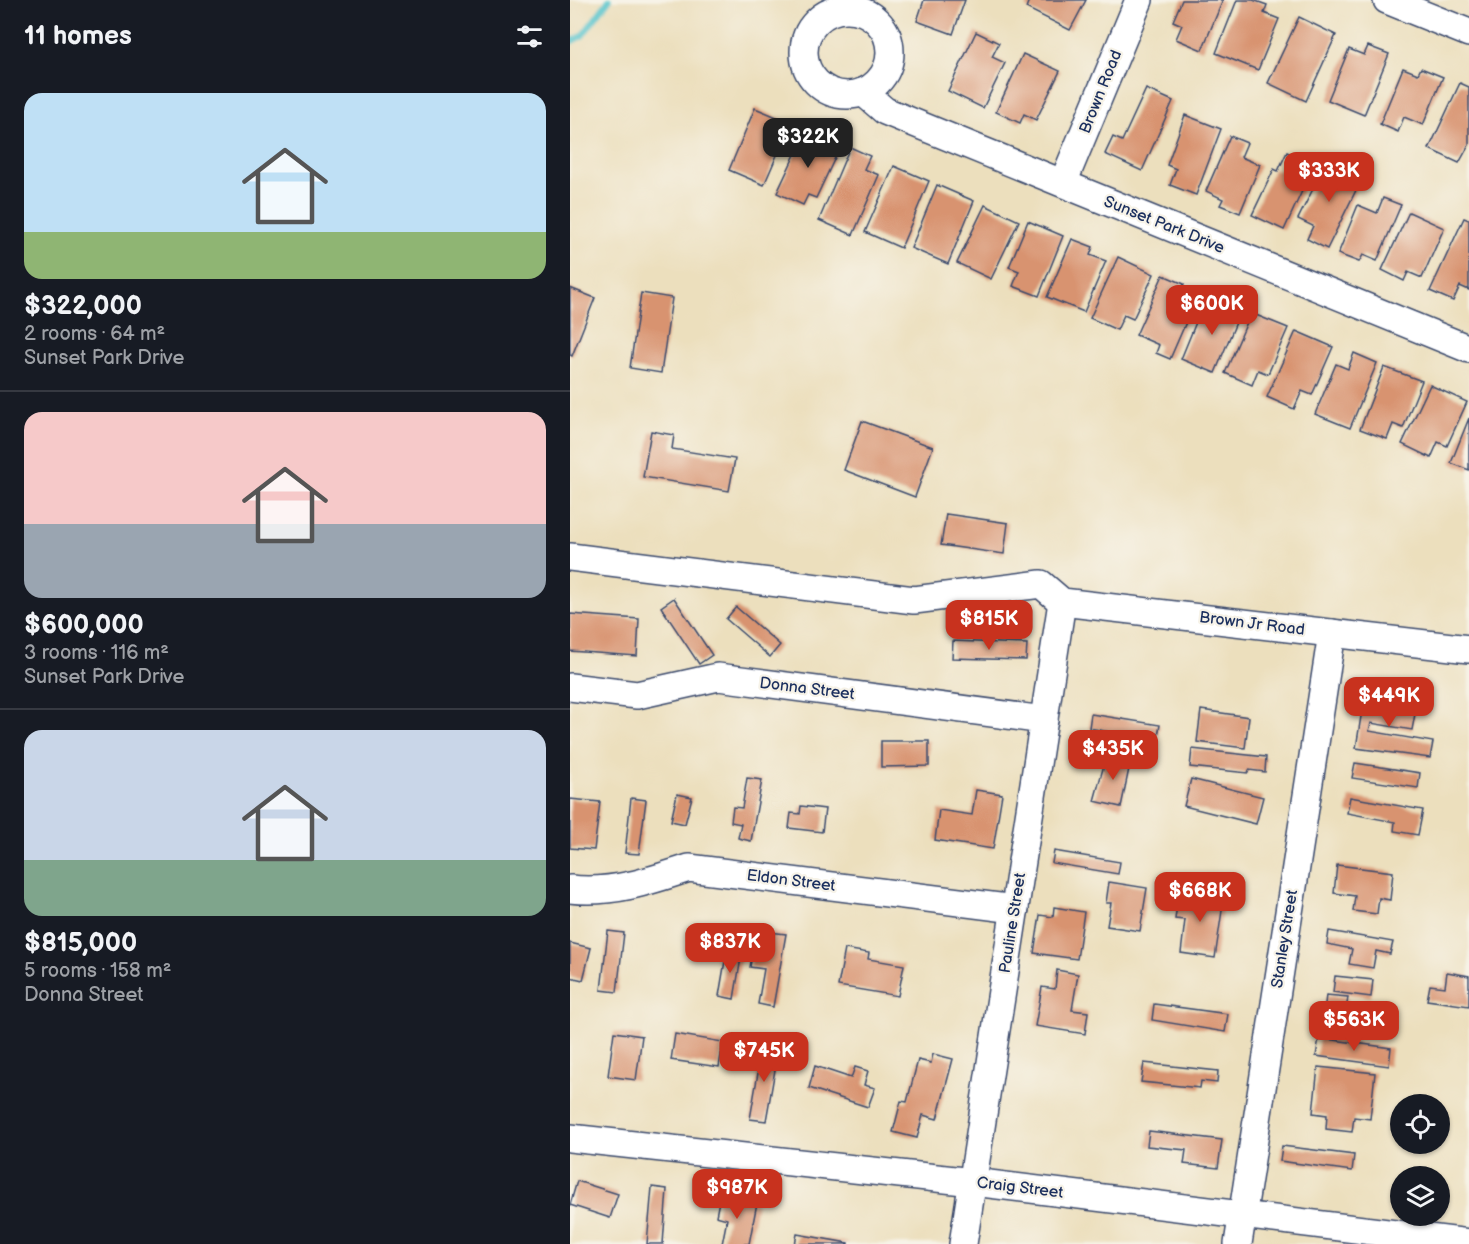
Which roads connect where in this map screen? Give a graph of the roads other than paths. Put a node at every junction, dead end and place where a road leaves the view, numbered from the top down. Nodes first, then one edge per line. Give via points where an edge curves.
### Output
1 (1139, 0) edge
2 (1386, 0) edge
3 (1469, 33) edge
4 (863, 92) dead end
5 (1063, 183) junction
6 (1469, 350) edge
7 (570, 557) edge
8 (1062, 602) junction
9 (1332, 633) junction
10 (1469, 649) edge
11 (570, 687) edge
12 (1044, 720) junction
13 (570, 888) edge
14 (1015, 909) junction
15 (570, 1138) edge
16 (973, 1182) junction
17 (1242, 1215) junction
18 (1469, 1243) edge
19 (963, 1244) edge
20 (1238, 1244) edge

1 - 5 street, Brown Road
2 - 3 street
4 - 5 street, Sunset Park Drive via 885,111
5 - 6 street, Sunset Park Drive
7 - 8 street via 914,600 1041,584
8 - 9 street, Brown Jr Road
8 - 12 street, Pauline Street
9 - 10 street, Brown Jr Road
9 - 17 street, Stanley Street
11 - 12 street, Donna Street via 637,695 718,677
12 - 14 street, Pauline Street
13 - 14 street, Eldon Street via 590,891 641,884 689,868
14 - 16 street, Pauline Street
15 - 16 street, Craig Street
16 - 17 street, Craig Street
16 - 19 street, Pauline Street
17 - 18 street, Craig Street
17 - 20 street, Stanley Street

